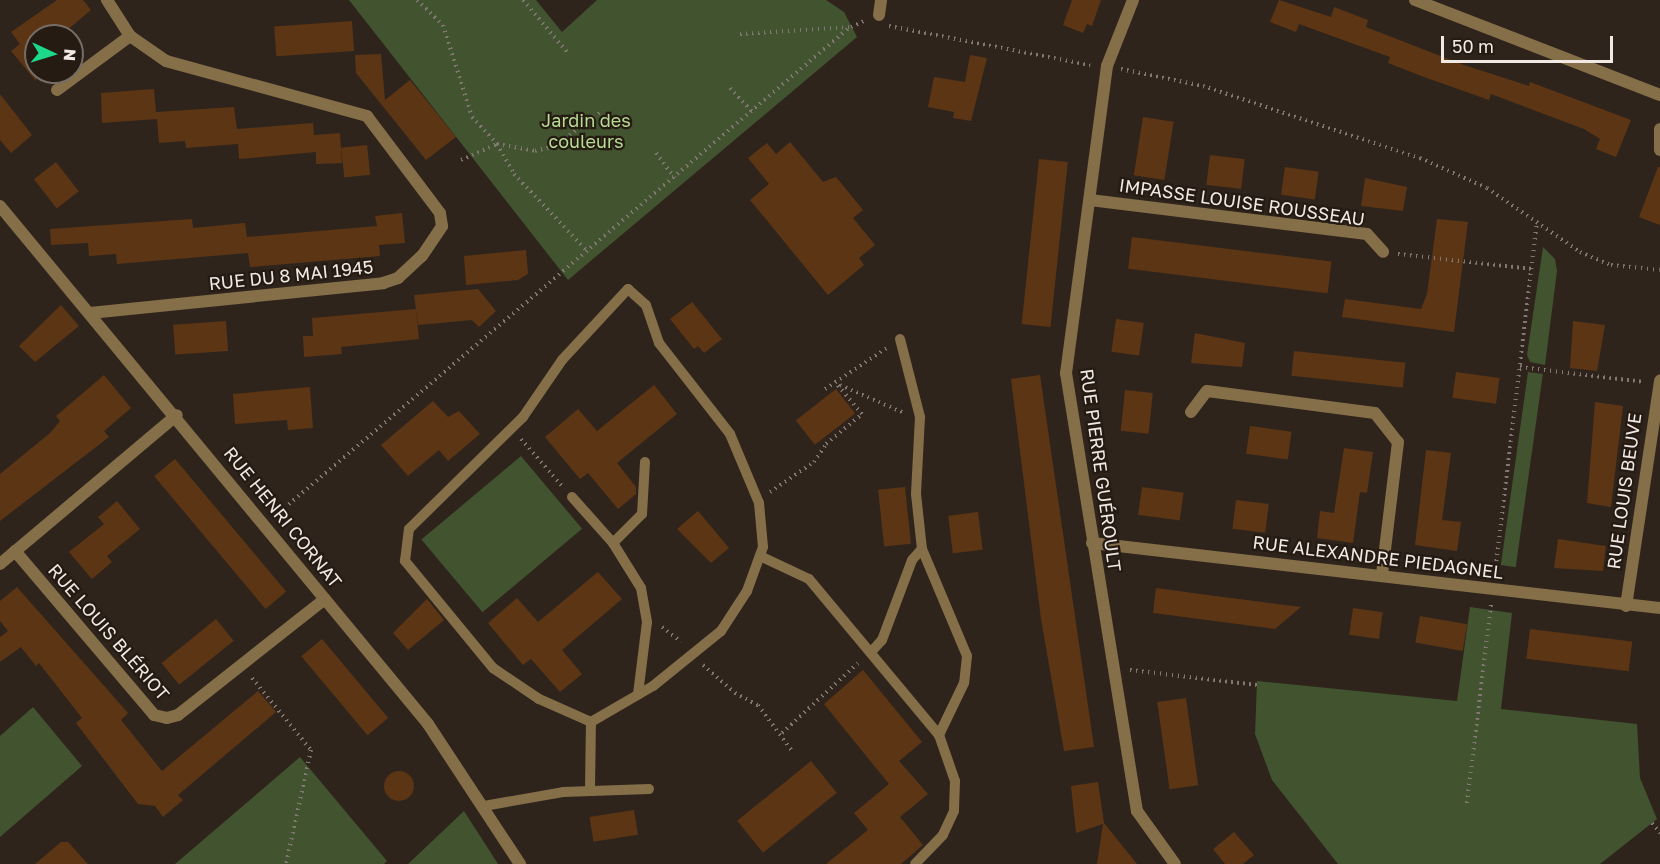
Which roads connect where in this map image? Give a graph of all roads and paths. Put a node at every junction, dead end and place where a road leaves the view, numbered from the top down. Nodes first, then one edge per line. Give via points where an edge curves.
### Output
1 (106, 0) edge
2 (417, 0) edge
3 (523, 0) edge
4 (881, 0) edge
5 (1133, 0) edge
6 (1415, 0) edge
7 (879, 15) junction
8 (851, 27) junction
9 (740, 34) dead end
10 (130, 36) junction
11 (568, 53) dead end
12 (1107, 66) junction
13 (730, 88) dead end
14 (57, 90) dead end
15 (1660, 95) edge
16 (603, 110) dead end
17 (752, 112) junction
18 (1660, 129) edge
19 (497, 144) junction
20 (1660, 150) edge
21 (656, 153) dead end
22 (461, 160) dead end
23 (675, 178) junction
24 (1090, 200) junction
25 (0, 206) edge
26 (1537, 223) junction
27 (588, 252) junction
28 (1383, 252) joint
29 (1532, 269) junction
30 (1660, 270) edge
31 (90, 313) junction
32 (900, 339) joint
33 (1520, 367) junction
34 (1658, 383) edge
35 (837, 384) junction
36 (825, 389) dead end
37 (1191, 412) dead end
38 (177, 415) junction
39 (920, 417) junction
40 (512, 428) junction
41 (645, 462) dead end
42 (572, 497) joint
43 (758, 499) junction
44 (266, 524) junction
45 (613, 543) junction
46 (1092, 543) junction
47 (922, 549) junction
48 (15, 551) junction
49 (760, 556) junction
50 (0, 564) edge
51 (1382, 575) junction
52 (1493, 589) junction
53 (325, 598) junction
54 (1626, 606) junction
55 (1660, 608) edge
56 (647, 622) junction
57 (872, 651) junction
58 (694, 656) junction
59 (241, 664) junction
60 (1113, 669) junction
61 (1257, 685) dead end
62 (638, 694) junction
63 (591, 722) junction
64 (782, 734) junction
65 (939, 735) junction
66 (792, 751) dead end
67 (649, 789) dead end
68 (590, 790) junction
69 (1467, 803) dead end
70 (484, 806) junction
71 (1652, 823) dead end
72 (1660, 833) edge
73 (286, 864) edge
74 (520, 864) edge
75 (915, 864) edge
76 (1175, 864) edge

1 - 10 street, RUE DU 8 MAI 1945
2 - 19 path via 443,25 472,117
3 - 11 path
4 - 7 street
5 - 12 street, RUE PIERRE GUÉROULT
6 - 15 street
7 - 8 path
7 - 12 path via 891,28 900,31
8 - 9 path
8 - 17 path
10 - 14 street
10 - 31 street, RUE DU 8 MAI 1945 via 166,61 367,116 440,213 442,226 422,256 398,278 383,283
12 - 24 street, RUE PIERRE GUÉROULT
12 - 26 path via 1203,86 1364,138 1486,188
13 - 17 path
16 - 19 path via 555,146 535,151
17 - 23 path
18 - 20 street
19 - 22 path
19 - 27 path via 514,174
21 - 23 path
23 - 27 path
24 - 28 street, IMPASSE LOUISE ROUSSEAU via 1367,234
24 - 46 street, RUE PIERRE GUÉROULT via 1066,373
25 - 31 street, RUE HENRI CORNAT
26 - 29 path
26 - 30 path via 1580,252 1611,265
27 - 44 path
28 - 29 path
29 - 33 path
31 - 38 street, RUE HENRI CORNAT
32 - 35 path
32 - 39 lane
33 - 34 path
33 - 52 path
34 - 54 street, RUE LOUIS BEUVE
35 - 36 path
35 - 39 path via 885,409
35 - 43 path via 862,414 826,444 814,462
37 - 51 street via 1207,392 1375,413 1398,442
38 - 44 street, RUE HENRI CORNAT
38 - 48 street
39 - 47 lane via 916,494
40 - 42 path
40 - 43 lane via 562,360 628,288 646,305 659,343 730,434
40 - 63 lane via 410,529 405,561 493,668 539,699
41 - 45 lane via 642,514
42 - 45 lane
43 - 49 lane
44 - 53 street, RUE HENRI CORNAT
45 - 56 lane via 641,588
46 - 51 street, RUE ALEXANDRE PIEDAGNEL
46 - 60 street, RUE PIERRE GUÉROULT
47 - 57 lane via 912,560 882,640
47 - 65 lane via 968,656 964,682
48 - 50 street
48 - 59 street, RUE LOUIS BLÉRIOT via 154,715 178,715
49 - 57 lane via 809,579
49 - 58 lane via 732,616
51 - 52 street, RUE ALEXANDRE PIEDAGNEL
52 - 54 street, RUE ALEXANDRE PIEDAGNEL
52 - 69 path
53 - 59 street, RUE LOUIS BLÉRIOT
53 - 70 street, RUE HENRI CORNAT via 428,724
54 - 55 street, RUE ALEXANDRE PIEDAGNEL
56 - 58 path via 668,630
56 - 62 lane
57 - 64 path
57 - 65 lane
58 - 62 lane
58 - 64 path via 735,693 758,705
59 - 73 path via 310,750
60 - 61 path
60 - 76 street, RUE PIERRE GUÉROULT via 1137,811
62 - 63 lane
63 - 68 lane
64 - 66 path
65 - 75 lane via 955,781 954,811 943,835
67 - 68 lane
68 - 70 lane via 516,797
70 - 74 street, RUE HENRI CORNAT
71 - 72 path

